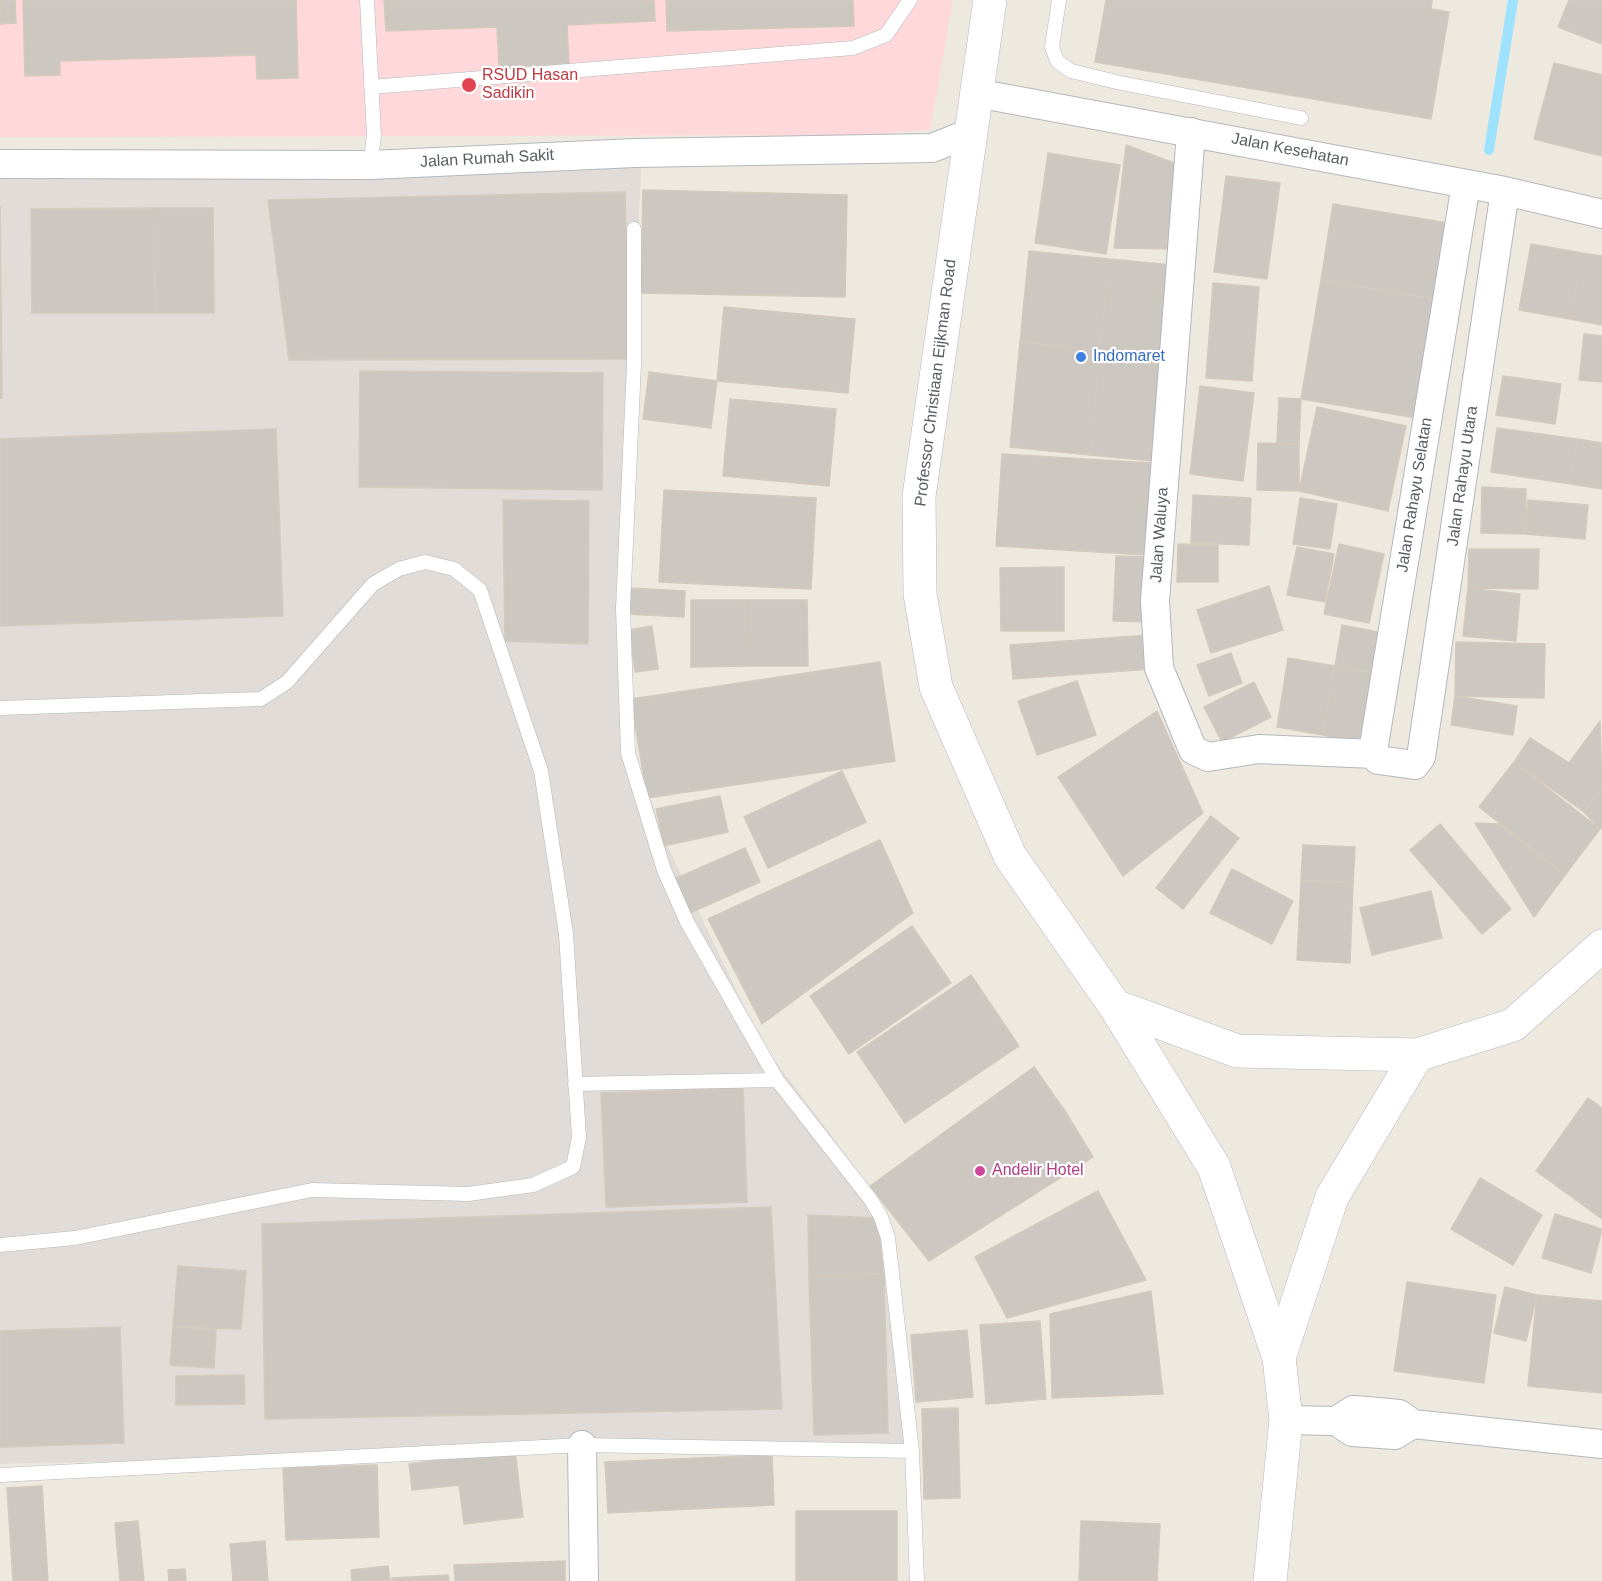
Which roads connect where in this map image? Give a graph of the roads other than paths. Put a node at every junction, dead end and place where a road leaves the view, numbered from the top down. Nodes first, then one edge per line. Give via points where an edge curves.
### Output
1 (367, 0) edge
2 (910, 0) edge
3 (990, 0) edge
4 (1059, 0) edge
5 (371, 87) junction
6 (976, 93) junction
7 (1301, 118) dead end
8 (1191, 132) junction
9 (970, 134) junction
10 (0, 164) edge
11 (370, 165) junction
12 (1466, 184) junction
13 (1505, 191) junction
14 (1602, 214) edge
15 (634, 229) dead end
16 (0, 708) edge
17 (1374, 754) junction
18 (1602, 946) edge
19 (1115, 1006) junction
20 (1417, 1055) junction
21 (777, 1080) junction
22 (575, 1084) junction
23 (0, 1245) edge
24 (1279, 1358) junction
25 (1314, 1421) junction
26 (1602, 1444) edge
27 (582, 1445) junction
28 (912, 1451) junction
29 (0, 1475) edge
30 (584, 1581) edge
31 (916, 1581) edge
32 (1270, 1581) edge

1 - 5 lane
2 - 5 lane via 886,34 853,48
3 - 6 main road, Professor Christiaan Eijkman Road
4 - 7 lane via 1053,47 1057,61 1071,71
5 - 11 lane via 374,136
6 - 8 street, Jalan Kesehatan
6 - 9 main road, Professor Christiaan Eijkman Road
8 - 12 street, Jalan Kesehatan
8 - 17 street, Jalan Waluya via 1155,601 1159,668 1193,750 1208,757 1259,749
9 - 11 street, Jalan Rumah Sakit via 932,148 635,153
9 - 19 main road, Professor Christiaan Eijkman Road via 919,496 920,594 936,687 1010,856
10 - 11 street, Jalan Rumah Sakit
12 - 13 street, Jalan Kesehatan
12 - 17 street, Jalan Rahayu Selatan
13 - 14 street, Jalan Kesehatan
13 - 17 street, Jalan Rahayu Utara via 1420,760 1415,765 1378,760
15 - 21 lane via 634,364 623,608 628,753 664,870 687,922
16 - 22 lane via 261,699 287,682 373,584 399,569 425,562 454,569 480,590 541,771 566,934
18 - 20 main road via 1513,1025
19 - 20 main road via 1237,1051
19 - 24 main road, Professor Christiaan Eijkman Road via 1214,1167
20 - 24 main road, Professor Christiaan Eijkman Road via 1332,1197
21 - 22 lane
21 - 28 lane via 881,1217 888,1238
22 - 23 lane via 579,1137 573,1167 532,1185 468,1194 312,1190 75,1238
24 - 25 main road, Professor Christiaan Eijkman Road
25 - 26 street via 1352,1432 1395,1435 1413,1424
25 - 32 main road, Professor Christiaan Eijkman Road
27 - 28 lane
27 - 29 lane
27 - 30 street
28 - 31 lane

